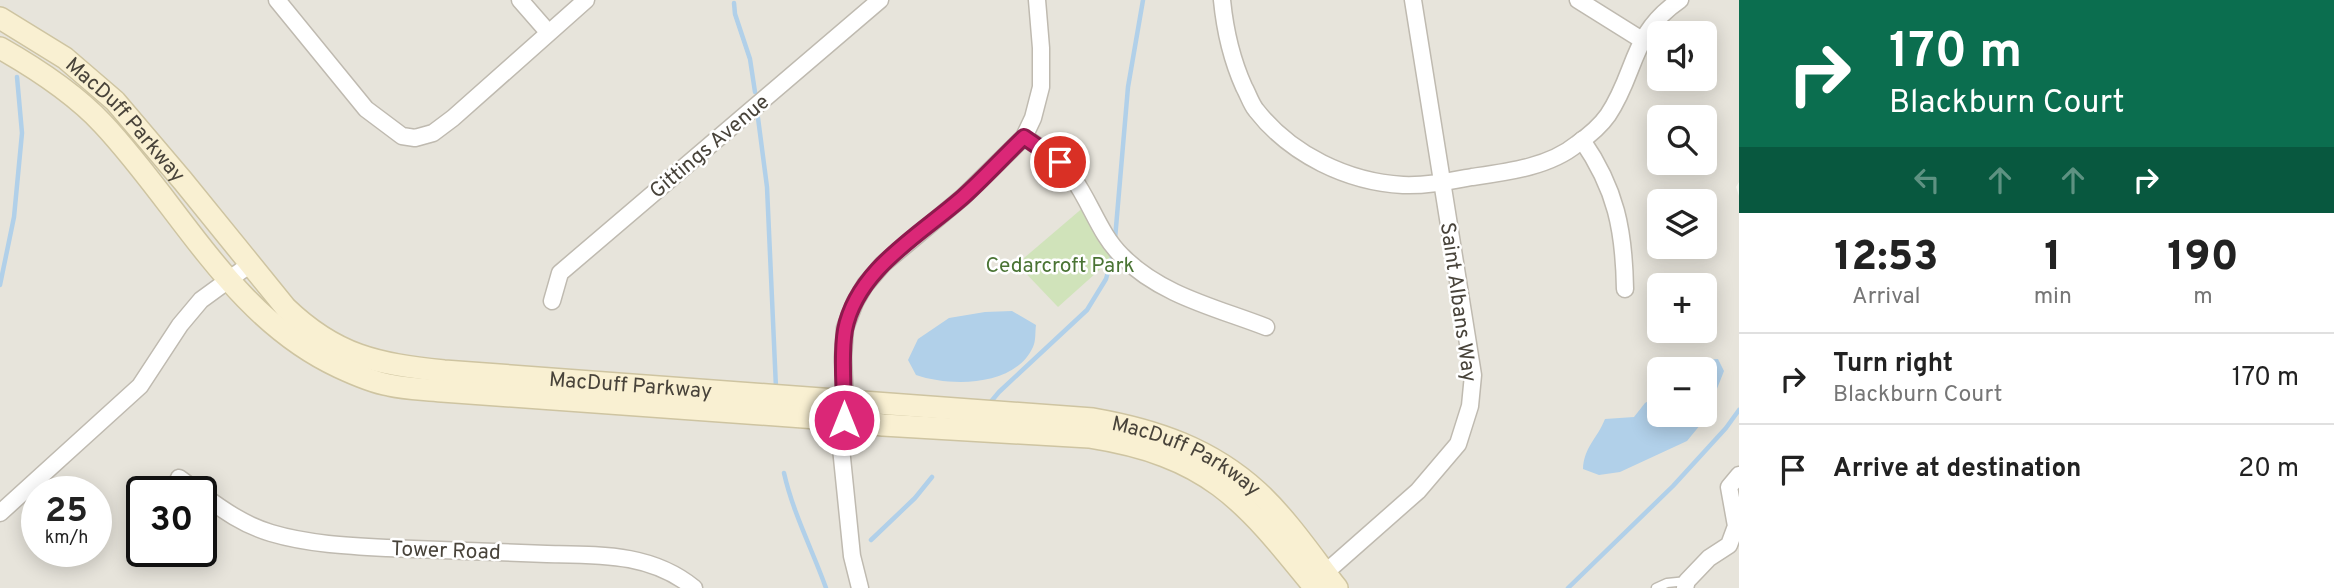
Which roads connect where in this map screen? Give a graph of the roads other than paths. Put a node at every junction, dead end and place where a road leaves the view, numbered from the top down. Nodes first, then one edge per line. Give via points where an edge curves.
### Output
1 (278, 0) edge
2 (520, 0) edge
3 (586, 0) edge
4 (880, 0) edge
5 (1037, 0) edge
6 (1222, 0) edge
7 (1413, 0) edge
8 (1578, 0) edge
9 (1680, 0) edge
10 (0, 18) edge
11 (548, 32) junction
12 (1642, 40) junction
13 (0, 48) edge
14 (1024, 137) junction
15 (1582, 140) junction
16 (1442, 182) junction
17 (249, 265) junction
18 (228, 279) junction
19 (1625, 289) dead end
20 (552, 301) dead end
21 (1266, 327) dead end
22 (845, 411) junction
23 (1739, 475) edge
24 (217, 505) edge
25 (0, 513) edge
26 (1322, 583) edge
27 (1686, 584) edge
28 (694, 588) edge
29 (860, 588) edge
30 (1656, 588) edge

1 - 11 street via 366,109 402,136 415,138 433,133 453,118
2 - 11 street
3 - 11 street
4 - 20 street, Gittings Avenue via 560,273
5 - 14 street via 1041,88
6 - 16 street via 1225,36 1235,67 1255,109 1275,130 1330,169 1405,185
7 - 16 street, Saint Albans Way
8 - 12 street
9 - 12 street via 1662,12
10 - 17 street, MacDuff Parkway via 65,58 115,101
12 - 15 street via 1607,116
13 - 18 street, MacDuff Parkway via 32,66 103,124
14 - 21 street via 1067,170 1119,255 1165,288
14 - 22 street via 865,285 845,328
15 - 16 street via 1544,162
15 - 19 street via 1612,194 1621,226
16 - 26 street, Saint Albans Way via 1473,375 1470,406 1458,444 1418,491
17 - 18 street
17 - 22 street, MacDuff Parkway via 302,324 358,357 391,366
18 - 22 street, MacDuff Parkway via 294,342 324,360 388,385
18 - 25 street via 201,300 180,325 140,386
22 - 26 street, MacDuff Parkway via 1093,419 1167,436 1209,456 1259,493
22 - 29 street via 841,448
23 - 27 street via 1729,487 1736,526 1728,545
24 - 28 street, Tower Road via 269,533 300,540 620,556 659,566
27 - 30 lane via 1667,583

